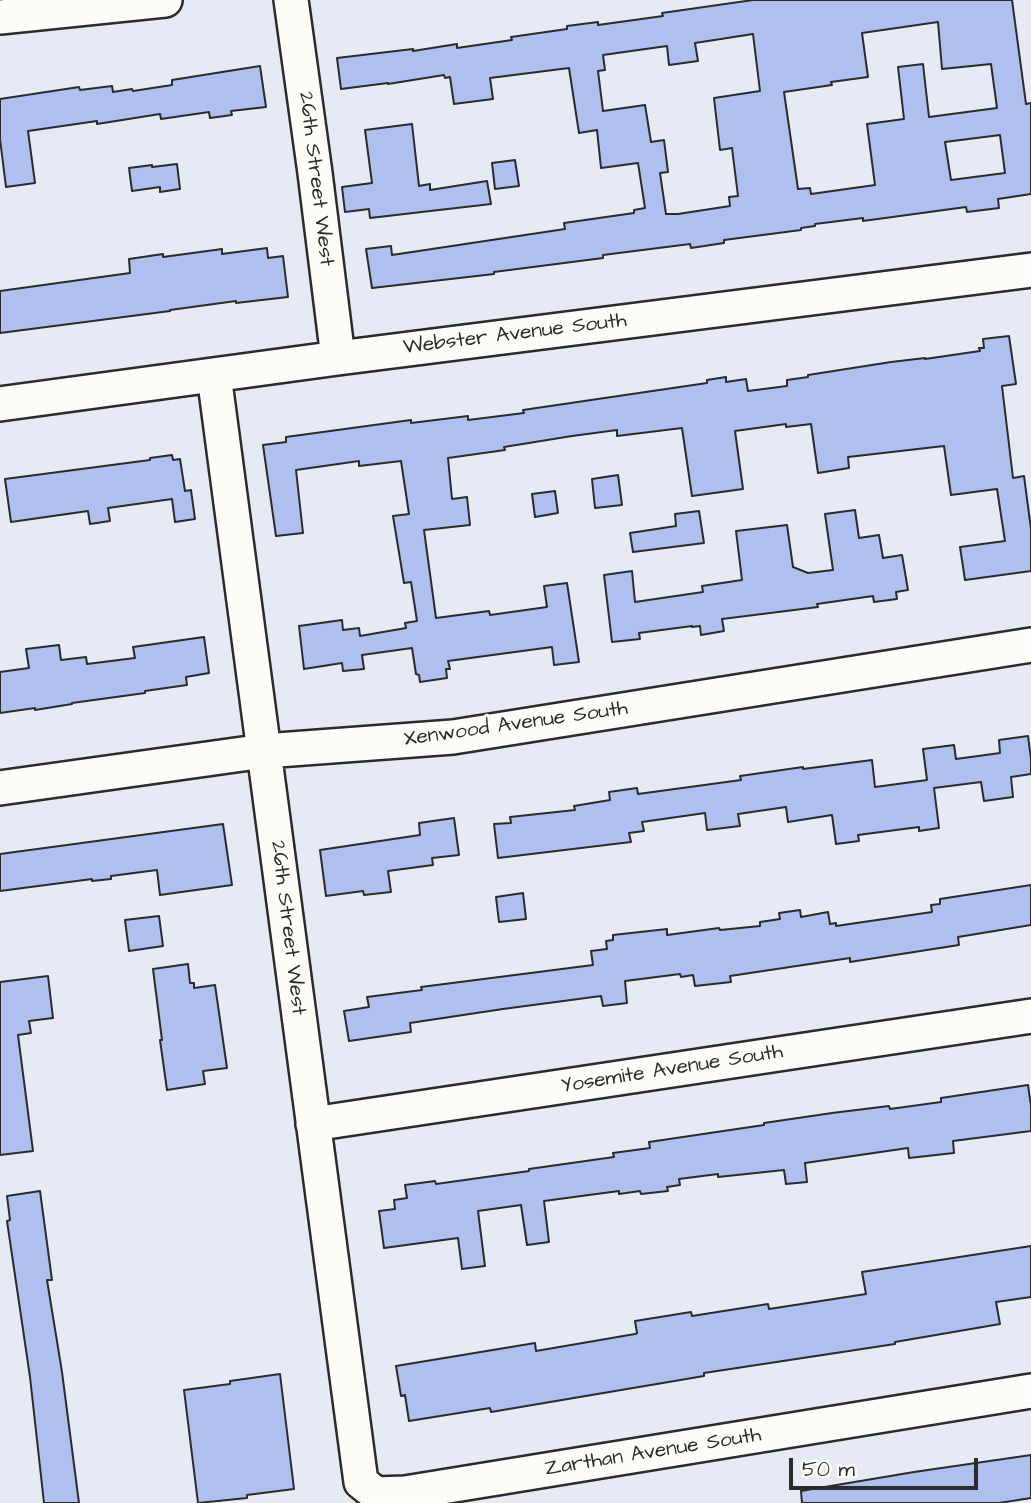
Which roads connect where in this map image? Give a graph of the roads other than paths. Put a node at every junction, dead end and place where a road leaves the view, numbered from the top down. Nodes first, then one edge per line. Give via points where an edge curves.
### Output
1 (164, 0) edge
2 (291, 0) edge
3 (0, 17) edge
4 (1031, 270) edge
5 (338, 358) junction
6 (214, 375) junction
7 (0, 404) edge
8 (1031, 645) edge
9 (264, 751) junction
10 (0, 788) edge
11 (1031, 1016) edge
12 (313, 1124) junction
13 (1031, 1391) edge
14 (361, 1482) joint

1 - 3 street
2 - 5 street, 26th Street West
4 - 5 street, Webster Avenue South
5 - 6 street, Webster Avenue South
6 - 7 street, Webster Avenue South
6 - 9 street, 26th Street West
8 - 9 street, Xenwood Avenue South via 453,737
9 - 10 street, Xenwood Avenue South
9 - 12 street, 26th Street West
11 - 12 street, Yosemite Avenue South
12 - 14 street, 26th Street West
13 - 14 street, Zarthan Avenue South via 405,1493 376,1494

